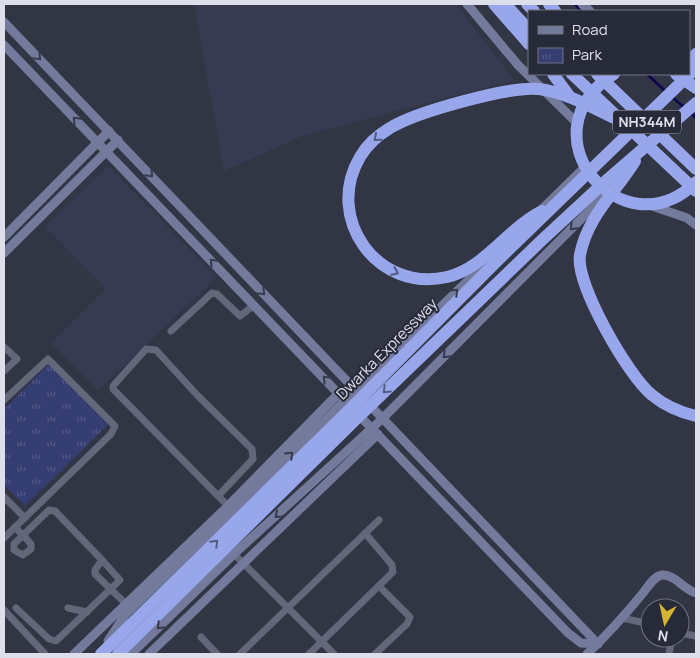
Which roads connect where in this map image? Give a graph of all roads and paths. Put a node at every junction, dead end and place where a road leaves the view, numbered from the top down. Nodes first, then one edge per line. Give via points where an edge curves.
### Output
1 (467, 4) edge
2 (492, 4) edge
3 (505, 4) edge
4 (4, 22) edge
5 (528, 29) edge
6 (528, 39) edge
7 (528, 43) edge
8 (4, 45) edge
9 (528, 73) edge
10 (531, 75) edge
11 (554, 75) edge
12 (573, 75) edge
13 (598, 75) edge
14 (612, 75) edge
15 (681, 75) edge
16 (689, 75) edge
17 (696, 88) edge
18 (696, 102) edge
19 (579, 117) junction
20 (623, 122) junction
21 (109, 131) junction
22 (118, 140) junction
23 (97, 142) junction
24 (642, 150) junction
25 (106, 151) junction
26 (584, 167) junction
27 (696, 169) edge
28 (696, 182) edge
29 (696, 191) edge
30 (608, 193) junction
31 (645, 204) junction
32 (554, 205) junction
33 (696, 225) edge
34 (4, 237) edge
35 (4, 253) edge
36 (254, 305) junction
37 (171, 331) dead end
38 (4, 347) edge
39 (4, 371) edge
40 (356, 390) junction
41 (339, 393) junction
42 (4, 400) edge
43 (346, 400) junction
44 (696, 416) edge
45 (382, 420) junction
46 (375, 430) junction
47 (408, 447) junction
48 (398, 456) junction
49 (219, 495) junction
50 (4, 497) edge
51 (228, 506) junction
52 (25, 518) junction
53 (379, 520) dead end
54 (15, 527) junction
55 (365, 533) junction
56 (4, 538) edge
57 (234, 554) junction
58 (102, 560) junction
59 (244, 563) junction
60 (183, 582) junction
61 (379, 586) junction
62 (111, 589) junction
63 (694, 591) edge
64 (126, 604) junction
65 (16, 608) dead end
66 (68, 608) dead end
67 (288, 608) junction
68 (4, 610) edge
69 (87, 612) junction
70 (622, 618) junction
71 (640, 622) edge
72 (201, 637) dead end
73 (321, 642) junction
74 (598, 644) junction
75 (44, 654) edge
76 (74, 654) edge
77 (101, 654) edge
78 (118, 654) edge
79 (131, 654) edge
80 (148, 654) edge
81 (216, 654) edge
82 (240, 654) edge
83 (309, 654) edge
84 (334, 654) edge
85 (375, 654) edge
86 (587, 654) edge

1 - 9 street
2 - 6 highway
2 - 7 highway
3 - 5 highway
4 -> 21 street
23 -> 8 street
10 - 19 street
11 - 19 highway
12 - 20 highway, NH344M
13 - 27 highway, NH344M
14 - 19 highway via 589,95
15 - 17 highway
16 - 32 highway, Dwarka Expressway
18 - 24 highway, Dwarka Expressway
19 - 26 highway via 579,153
20 - 29 highway, NH344M
20 -> 32 highway via 576,100 536,89 502,92 470,100 404,121 378,136 360,156 351,176 348,196 357,238 370,254 397,274 420,279 445,277 475,265 525,220
21 - 22 street
21 - 23 street
22 - 25 street
22 -> 40 street
23 - 25 street
23 - 34 street
24 - 44 highway via 589,226 580,258 582,279 592,304 640,383 666,405
24 -> 60 highway, Dwarka Expressway via 608,178
25 - 35 street
36 -> 25 street
26 - 30 highway
40 -> 26 street
28 - 31 highway via 664,201
30 - 31 highway via 626,201
30 -> 45 street
31 - 33 street via 687,218
60 -> 32 highway, Dwarka Expressway
36 - 37 street via 240,316 212,293
41 -> 36 street
38 - 39 street via 17,359
40 - 43 street
40 - 45 street
41 - 43 street
41 - 51 street
42 - 52 street via 48,359 115,426 111,434
43 - 46 street
77 -> 43 street via 126,615
45 - 46 street
45 - 47 street
46 - 48 street
46 -> 57 street
46 - 59 street
47 - 48 street
47 - 74 street
48 - 74 street via 575,640
49 - 49 street via 253,459 252,449 156,350 146,349 113,389
49 - 51 street
50 - 52 street
51 - 64 street
52 - 54 street
53 - 55 street
54 - 56 street
54 - 58 street via 22,535 52,510
55 - 61 street via 394,568
55 - 67 street
57 - 59 street
57 -> 79 street
58 - 62 street via 95,574
58 - 62 street via 120,580
59 - 67 street
59 - 80 street
60 - 77 highway, Dwarka Expressway
60 - 78 highway, Dwarka Expressway
61 - 73 street
61 - 85 street via 410,618
62 - 64 street
62 - 69 street
63 - 70 street via 660,575
64 - 76 street
65 - 69 street via 49,639 56,641
66 - 69 street
67 - 73 street
67 - 82 street
68 - 75 street
70 - 71 street
70 - 74 street
72 - 81 street
73 - 83 street
73 - 84 street
74 - 86 street

